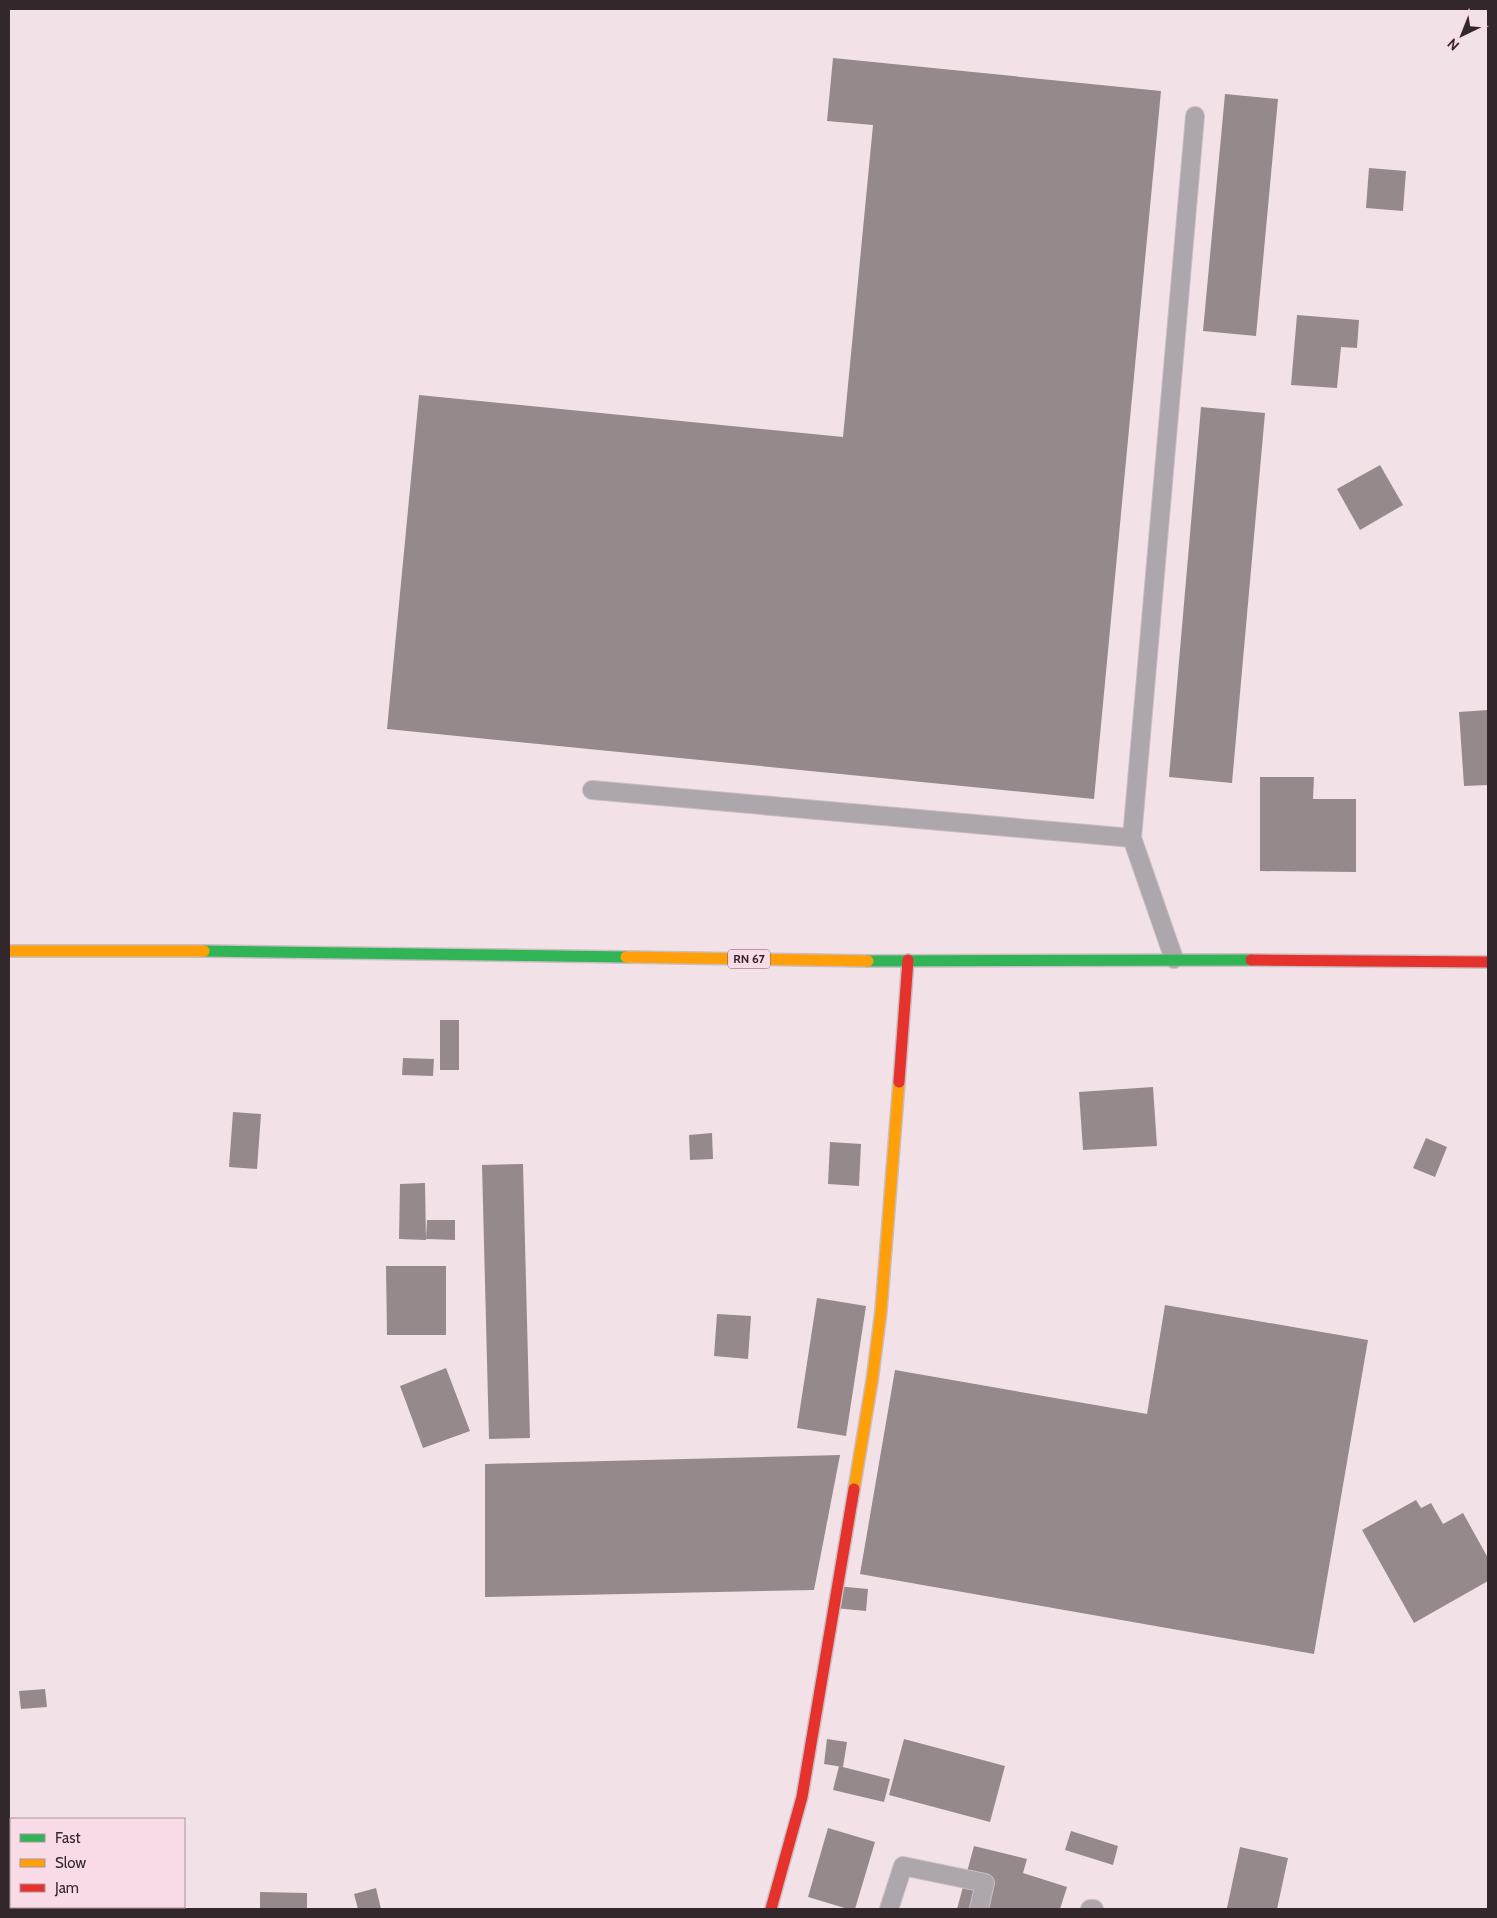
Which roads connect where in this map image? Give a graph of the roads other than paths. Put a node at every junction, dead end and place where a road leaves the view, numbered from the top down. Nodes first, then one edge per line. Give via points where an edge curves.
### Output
1 (1195, 116) dead end
2 (592, 790) dead end
3 (1132, 838) junction
4 (9, 951) edge
5 (1174, 959) junction
6 (908, 960) junction
7 (1488, 962) edge
8 (771, 1909) edge
9 (890, 1909) edge
10 (979, 1909) edge
11 (1090, 1909) edge
12 (1094, 1909) edge

1 - 3 lane
2 - 3 lane
3 - 5 lane
4 - 6 main road, RN 67
5 - 6 main road, RN 67
5 - 7 main road, RN 67
6 - 8 main road via 881,1311 872,1381 802,1797
9 - 10 lane via 903,1866 985,1883
11 - 12 lane

